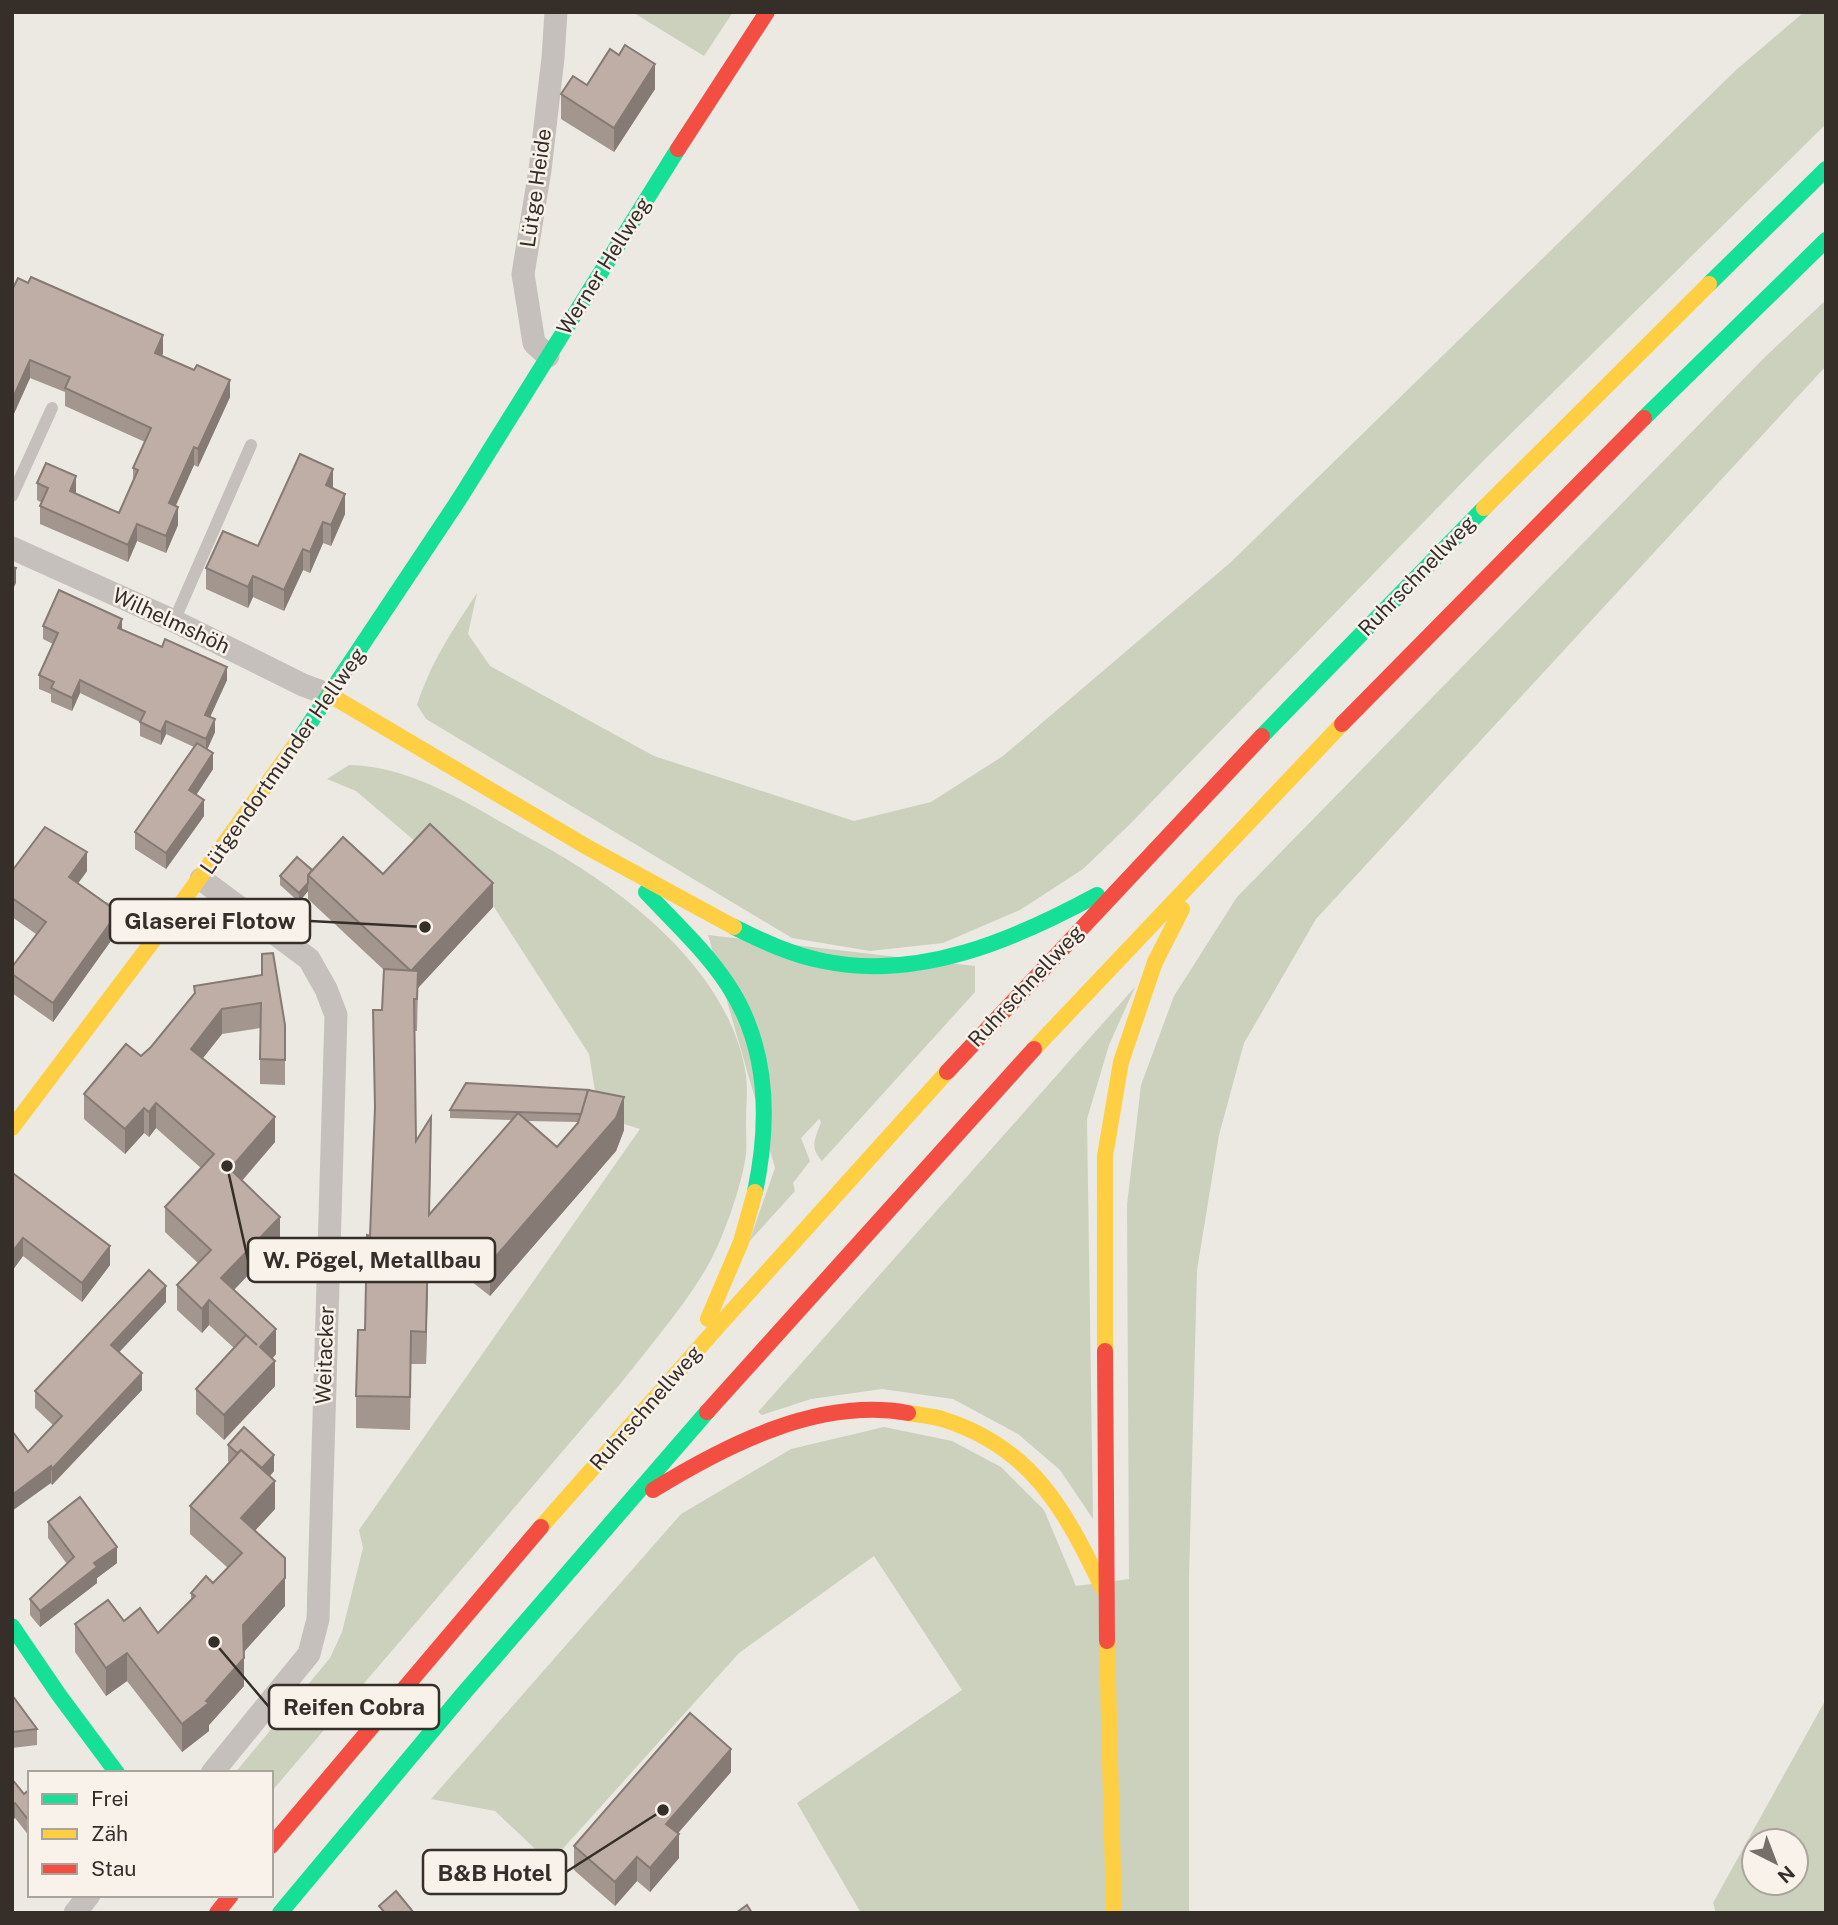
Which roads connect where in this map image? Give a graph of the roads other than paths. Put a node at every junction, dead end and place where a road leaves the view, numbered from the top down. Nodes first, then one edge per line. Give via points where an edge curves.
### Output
1 (556, 12) edge
2 (767, 12) edge
3 (1826, 169) edge
4 (1826, 240) edge
5 (548, 356) junction
6 (52, 408) dead end
7 (251, 445) dead end
8 (12, 496) edge
9 (445, 522) joint
10 (12, 548) edge
11 (174, 621) junction
12 (330, 695) junction
13 (1238, 831) junction
14 (1160, 842) junction
15 (626, 869) junction
16 (201, 879) junction
17 (92, 899) edge
18 (155, 940) junction
19 (12, 1128) edge
20 (660, 1392) junction
21 (587, 1549) junction
22 (1106, 1595) junction
23 (12, 1626) edge
24 (12, 1646) edge
25 (59, 1695) junction
26 (116, 1771) edge
27 (214, 1771) edge
28 (273, 1844) edge
29 (87, 1897) edge
30 (211, 1897) edge
31 (229, 1897) edge
32 (75, 1913) edge
33 (216, 1913) edge
34 (223, 1913) edge
35 (280, 1913) edge
36 (1114, 1913) edge

1 - 5 street, Lütge Heide via 540,170 523,274 534,343
2 - 5 main road, Werner Hellweg
3 - 14 main road, Ruhrschnellweg via 1404,588
4 - 13 main road via 1553,508
5 - 9 main road, Werner Hellweg
6 - 8 lane
7 - 11 lane
9 - 12 main road, Lütgendortmunder Hellweg
10 - 11 street, Wilhelmshöh
11 - 12 street, Wilhelmshöh
12 - 15 main road
12 - 16 main road, Lütgendortmunder Hellweg
13 - 21 main road via 856,1244
13 - 22 main road via 1194,888 1155,962 1121,1062 1111,1111 1104,1205
14 - 15 main road via 1112,885 1038,926 978,949 910,964 844,964 787,951
14 - 20 main road, Ruhrschnellweg
15 - 20 main road via 717,969 736,998 756,1048 765,1093 761,1168 731,1270 707,1322
16 - 18 main road, Lütgendortmunder Hellweg
16 - 27 street, Weitacker via 309,959 336,1015 318,1619 309,1654
17 - 18 lane
18 - 19 main road, Lütgendortmunder Hellweg
20 - 28 main road, Ruhrschnellweg
21 - 22 main road via 639,1500 702,1460 792,1423 856,1410 891,1409 954,1422 1011,1453 1053,1495
21 - 35 main road
22 - 36 main road
23 - 25 main road
24 - 25 main road
25 - 26 main road
29 - 32 street
30 - 34 main road
31 - 33 main road

